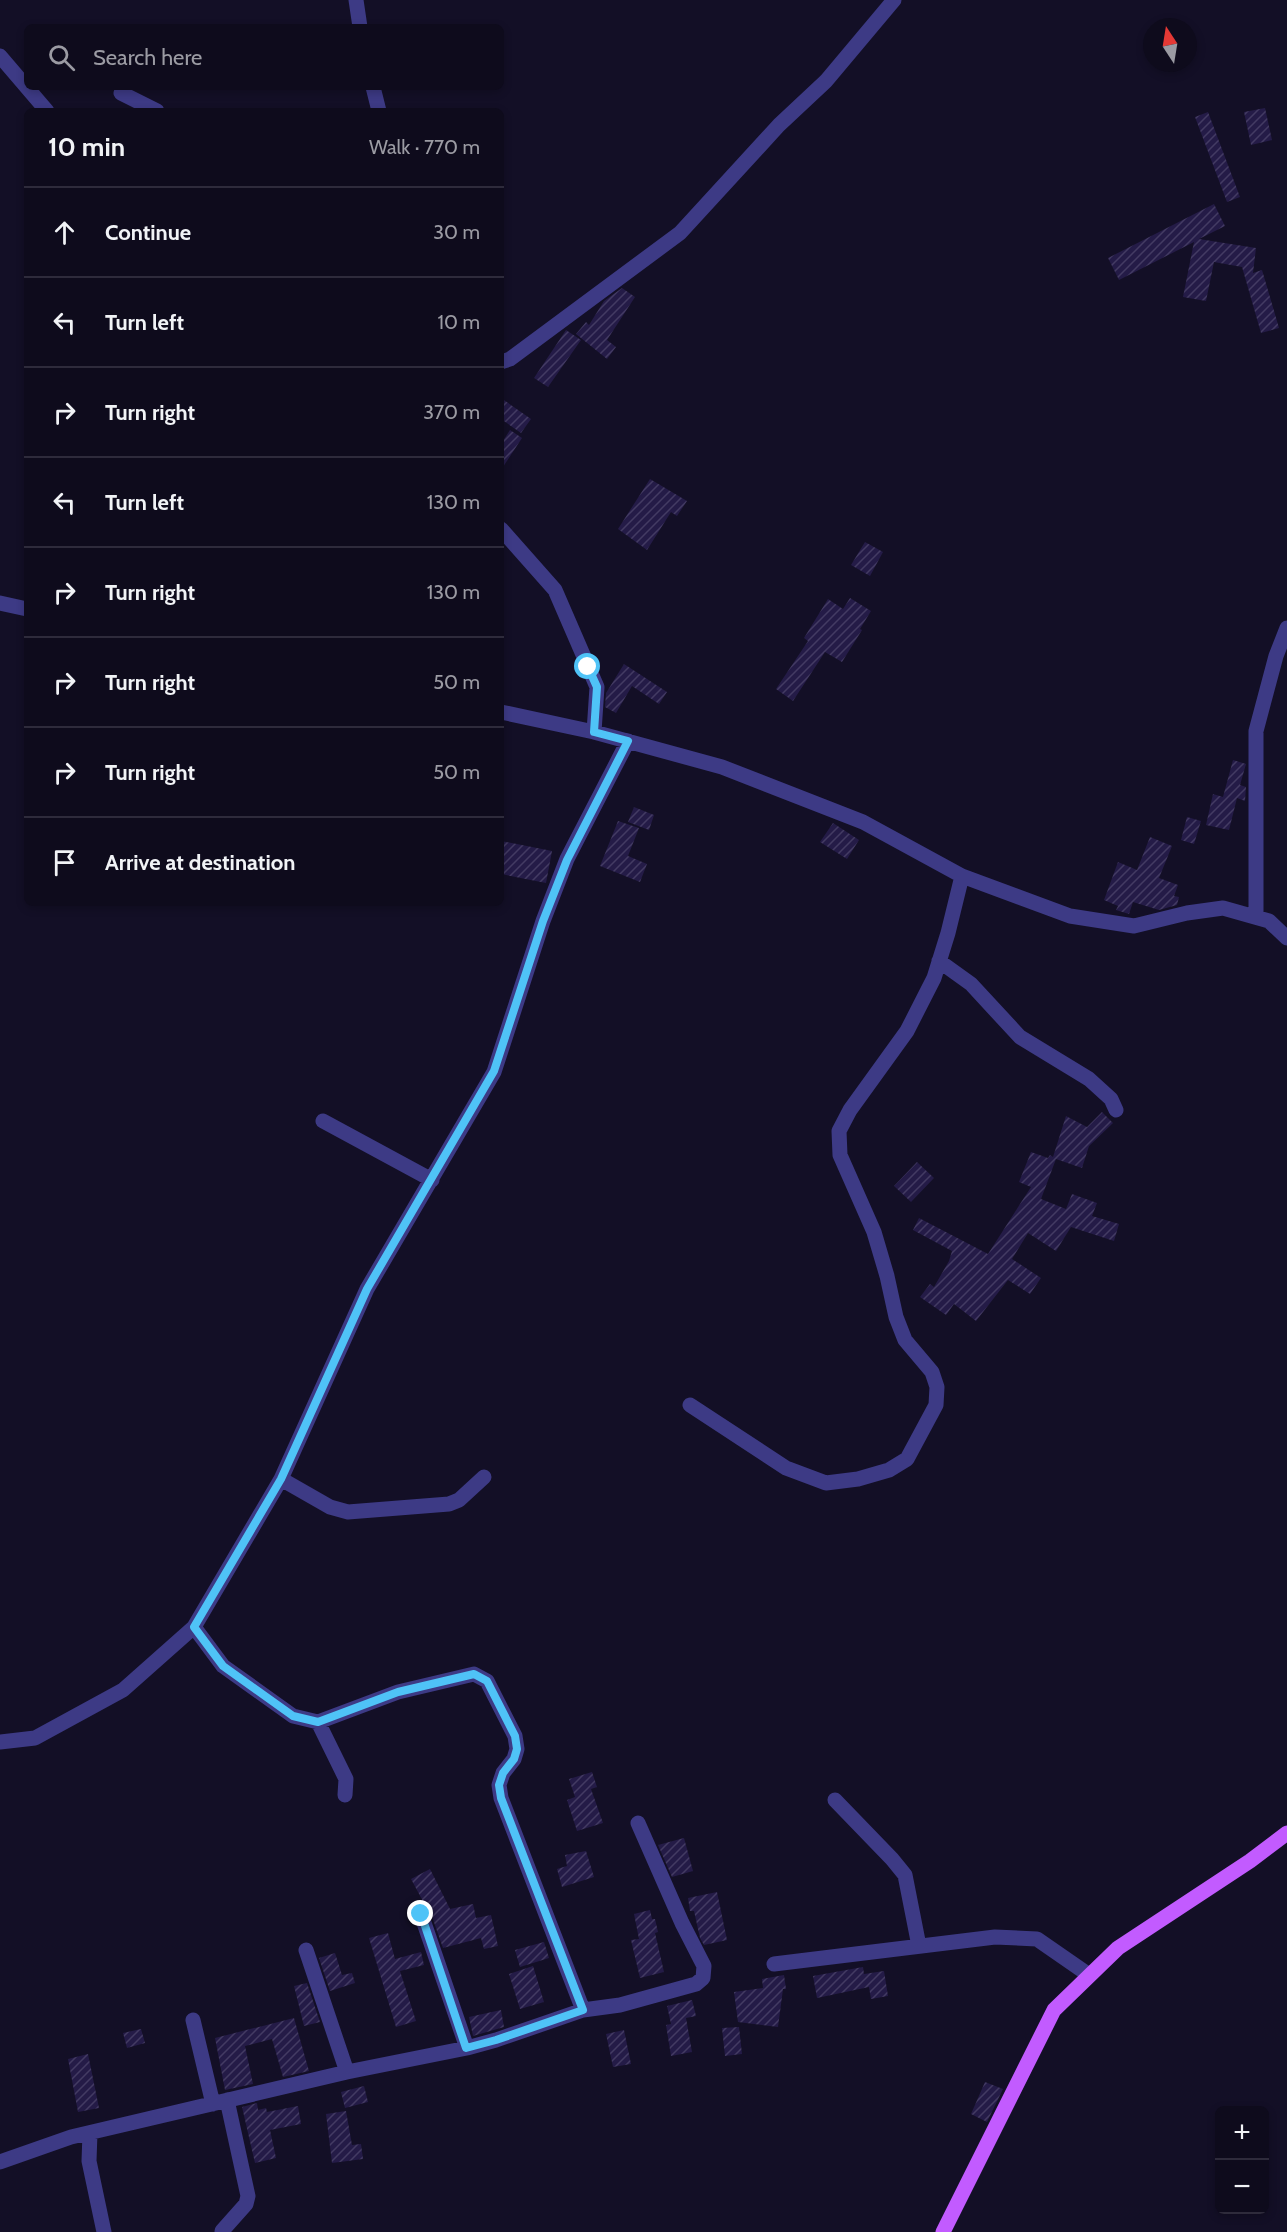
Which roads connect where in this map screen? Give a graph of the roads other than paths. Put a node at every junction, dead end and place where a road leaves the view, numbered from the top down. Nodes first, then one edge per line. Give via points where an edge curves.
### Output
1 (356, 0) edge
2 (894, 0) edge
3 (360, 24) edge
4 (0, 56) edge
5 (24, 84) edge
6 (29, 90) edge
7 (374, 90) edge
8 (121, 93) dead end
9 (44, 108) edge
10 (151, 108) edge
11 (378, 108) edge
12 (504, 361) edge
13 (504, 532) edge
14 (0, 603) edge
15 (24, 608) edge
16 (1287, 628) edge
17 (504, 713) edge
18 (594, 732) junction
19 (628, 741) junction
20 (962, 876) junction
21 (1256, 917) junction
22 (1287, 938) edge
23 (939, 961) junction
24 (1116, 1110) dead end
25 (323, 1121) dead end
26 (432, 1180) junction
27 (690, 1405) dead end
28 (484, 1477) dead end
29 (281, 1479) junction
30 (194, 1627) junction
31 (318, 1722) junction
32 (0, 1742) edge
33 (345, 1795) dead end
34 (835, 1800) dead end
35 (638, 1824) dead end
36 (1287, 1833) edge
37 (421, 1914) dead end
38 (919, 1946) junction
39 (306, 1950) dead end
40 (774, 1964) dead end
41 (1089, 1976) junction
42 (583, 2010) junction
43 (194, 2020) dead end
44 (466, 2048) junction
45 (347, 2072) junction
46 (220, 2102) junction
47 (90, 2133) junction
48 (0, 2162) edge
49 (222, 2231) edge
50 (104, 2232) edge
51 (943, 2232) edge

1 - 3 street
2 - 12 street via 826,81 779,125 680,233
4 - 5 street
6 - 9 street
7 - 11 street
8 - 10 street
13 - 18 street via 555,590 597,687
14 - 15 street
16 - 21 street via 1256,731
17 - 18 street
18 - 19 street
19 - 20 street via 722,767 863,822
19 - 26 street via 567,860 494,1071
20 - 21 street via 1070,916 1134,926 1223,908
20 - 23 street
21 - 22 street via 1269,921
23 - 24 street via 971,984 1020,1037 1089,1079 1111,1099
23 - 27 street via 907,1031 839,1131 840,1155 874,1232 896,1317 905,1340 932,1372 937,1387 936,1405 907,1459 889,1470 826,1483 786,1468
25 - 26 street
26 - 29 street via 367,1289
28 - 29 street via 449,1504 348,1512 330,1507
29 - 30 street
30 - 31 street via 223,1666 293,1716
30 - 32 street via 123,1690 35,1738
31 - 33 street via 346,1779
31 - 42 street via 398,1692 474,1674 487,1681 515,1736 517,1749 499,1785 501,1798
34 - 38 street via 905,1875
35 - 42 street via 704,1966 703,1978 696,1984 620,2005
36 - 41 main road via 1118,1948
37 - 44 street
38 - 40 street
38 - 41 street via 995,1937 1037,1939
39 - 45 street
41 - 51 main road via 1054,2010
42 - 44 street
43 - 46 street
44 - 45 street
45 - 46 street
46 - 47 street
46 - 49 street via 248,2196 246,2204
47 - 48 street
47 - 50 street via 89,2161

